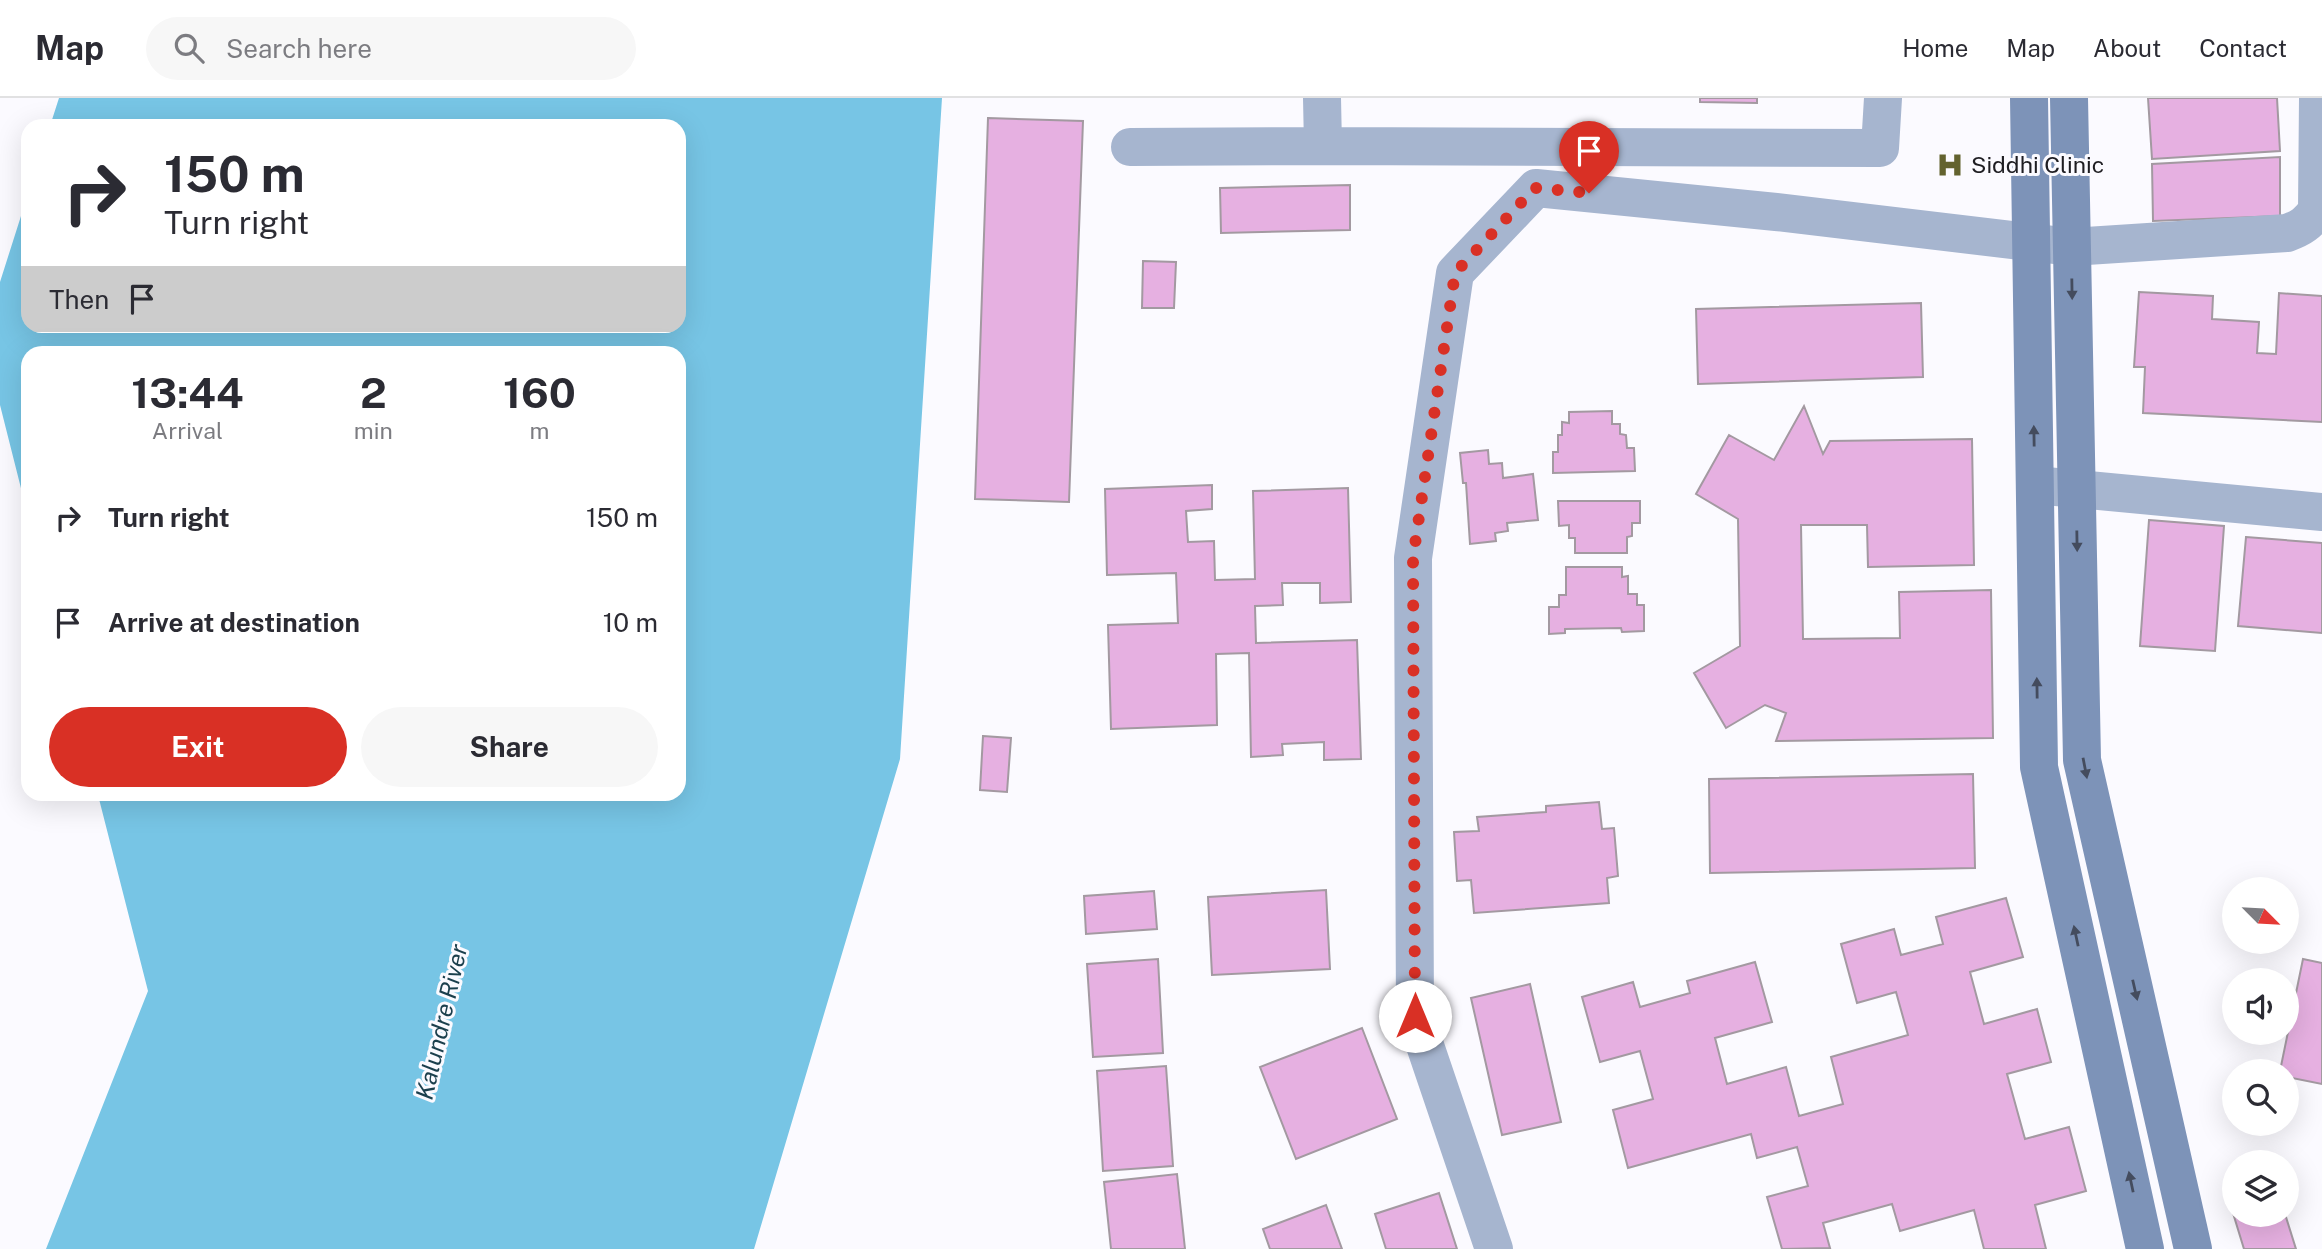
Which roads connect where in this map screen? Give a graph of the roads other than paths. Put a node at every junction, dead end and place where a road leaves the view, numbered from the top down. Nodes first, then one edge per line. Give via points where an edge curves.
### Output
1 (1322, 98) edge
2 (1883, 98) edge
3 (2029, 98) edge
4 (2069, 98) edge
5 (2318, 98) edge
6 (1323, 146) junction
7 (1130, 147) dead end
8 (2031, 243) junction
9 (2071, 247) junction
10 (2035, 485) junction
11 (2076, 489) junction
12 (2322, 512) edge
13 (1494, 1249) edge
14 (2145, 1249) edge
15 (2193, 1249) edge

1 - 6 street
2 - 6 street via 1880,148
3 - 8 street
4 - 9 street
5 - 9 street via 2317,210 2298,229
6 - 7 street
8 - 9 street
10 -> 8 street
8 - 13 street via 1535,188 1455,273 1413,558 1415,1016
9 -> 11 street
10 - 11 street
14 -> 10 street via 2039,767
11 - 12 street
11 -> 15 street via 2082,760

